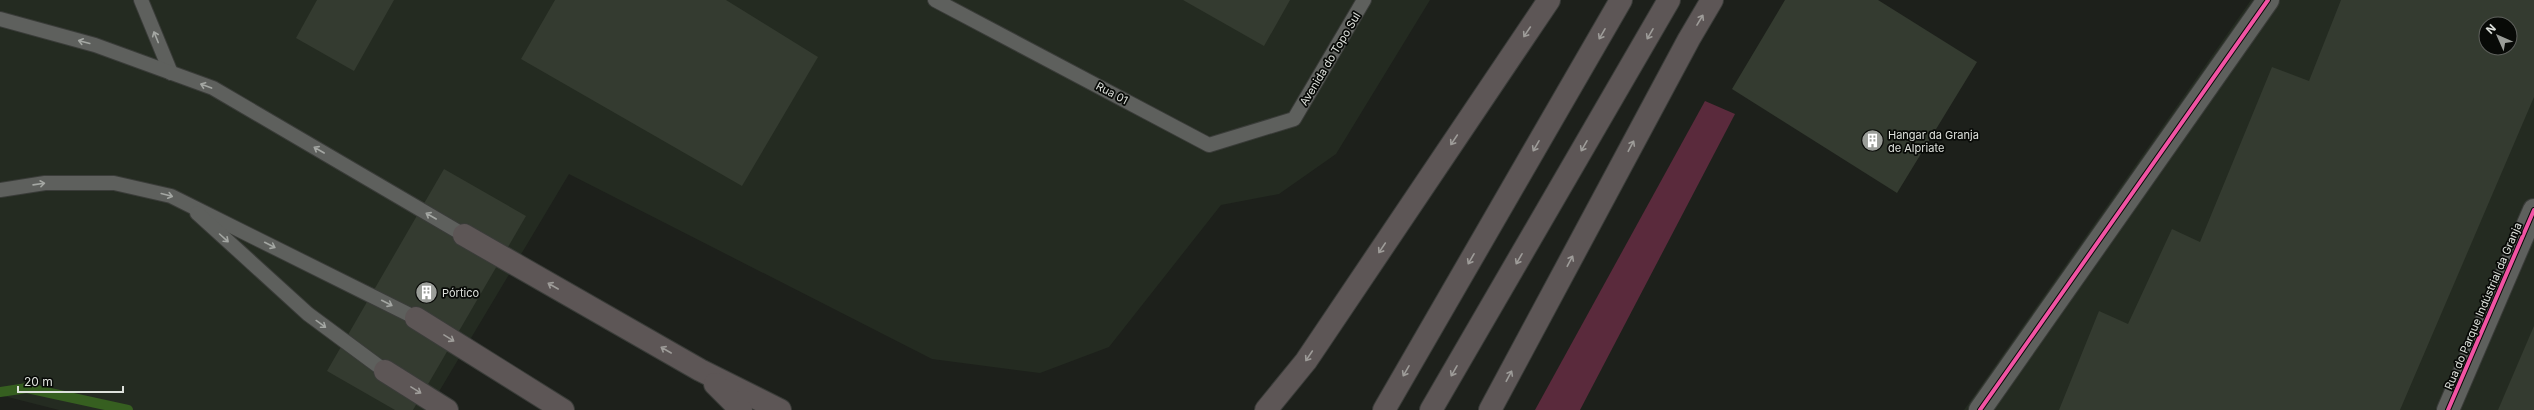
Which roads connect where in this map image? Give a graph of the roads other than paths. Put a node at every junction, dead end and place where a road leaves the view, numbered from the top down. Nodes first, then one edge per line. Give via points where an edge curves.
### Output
1 (141, 0) edge
2 (935, 0) edge
3 (1364, 0) edge
4 (1549, 0) edge
5 (1621, 0) edge
6 (1669, 0) edge
7 (1712, 0) edge
8 (2268, 0) edge
9 (0, 19) edge
10 (171, 73) junction
11 (1294, 119) joint
12 (0, 190) edge
13 (185, 202) junction
14 (2534, 210) edge
15 (464, 235) joint
16 (416, 318) joint
17 (700, 370) junction
18 (385, 371) joint
19 (447, 410) edge
20 (563, 410) edge
21 (741, 410) edge
22 (780, 410) edge
23 (1266, 410) edge
24 (1384, 410) edge
25 (1431, 410) edge
26 (1490, 410) edge
27 (1980, 410) edge
28 (2448, 410) edge

10 -> 1 lane
2 - 11 lane, Rua 01 via 1209,145
3 - 11 lane, Avenida do Topo Sul
4 -> 23 highway via 1306,362
5 -> 24 highway
6 -> 25 highway
26 -> 7 highway
8 - 27 street
10 -> 9 lane via 95,45
15 -> 10 lane via 213,88
12 -> 13 lane via 45,183 114,183 171,196
13 -> 16 lane
13 -> 18 lane via 308,314
14 - 28 street, Rua do Parque Indústrial da Granja
17 -> 15 highway
16 -> 20 highway
17 - 21 highway
17 - 22 highway
18 -> 19 highway

